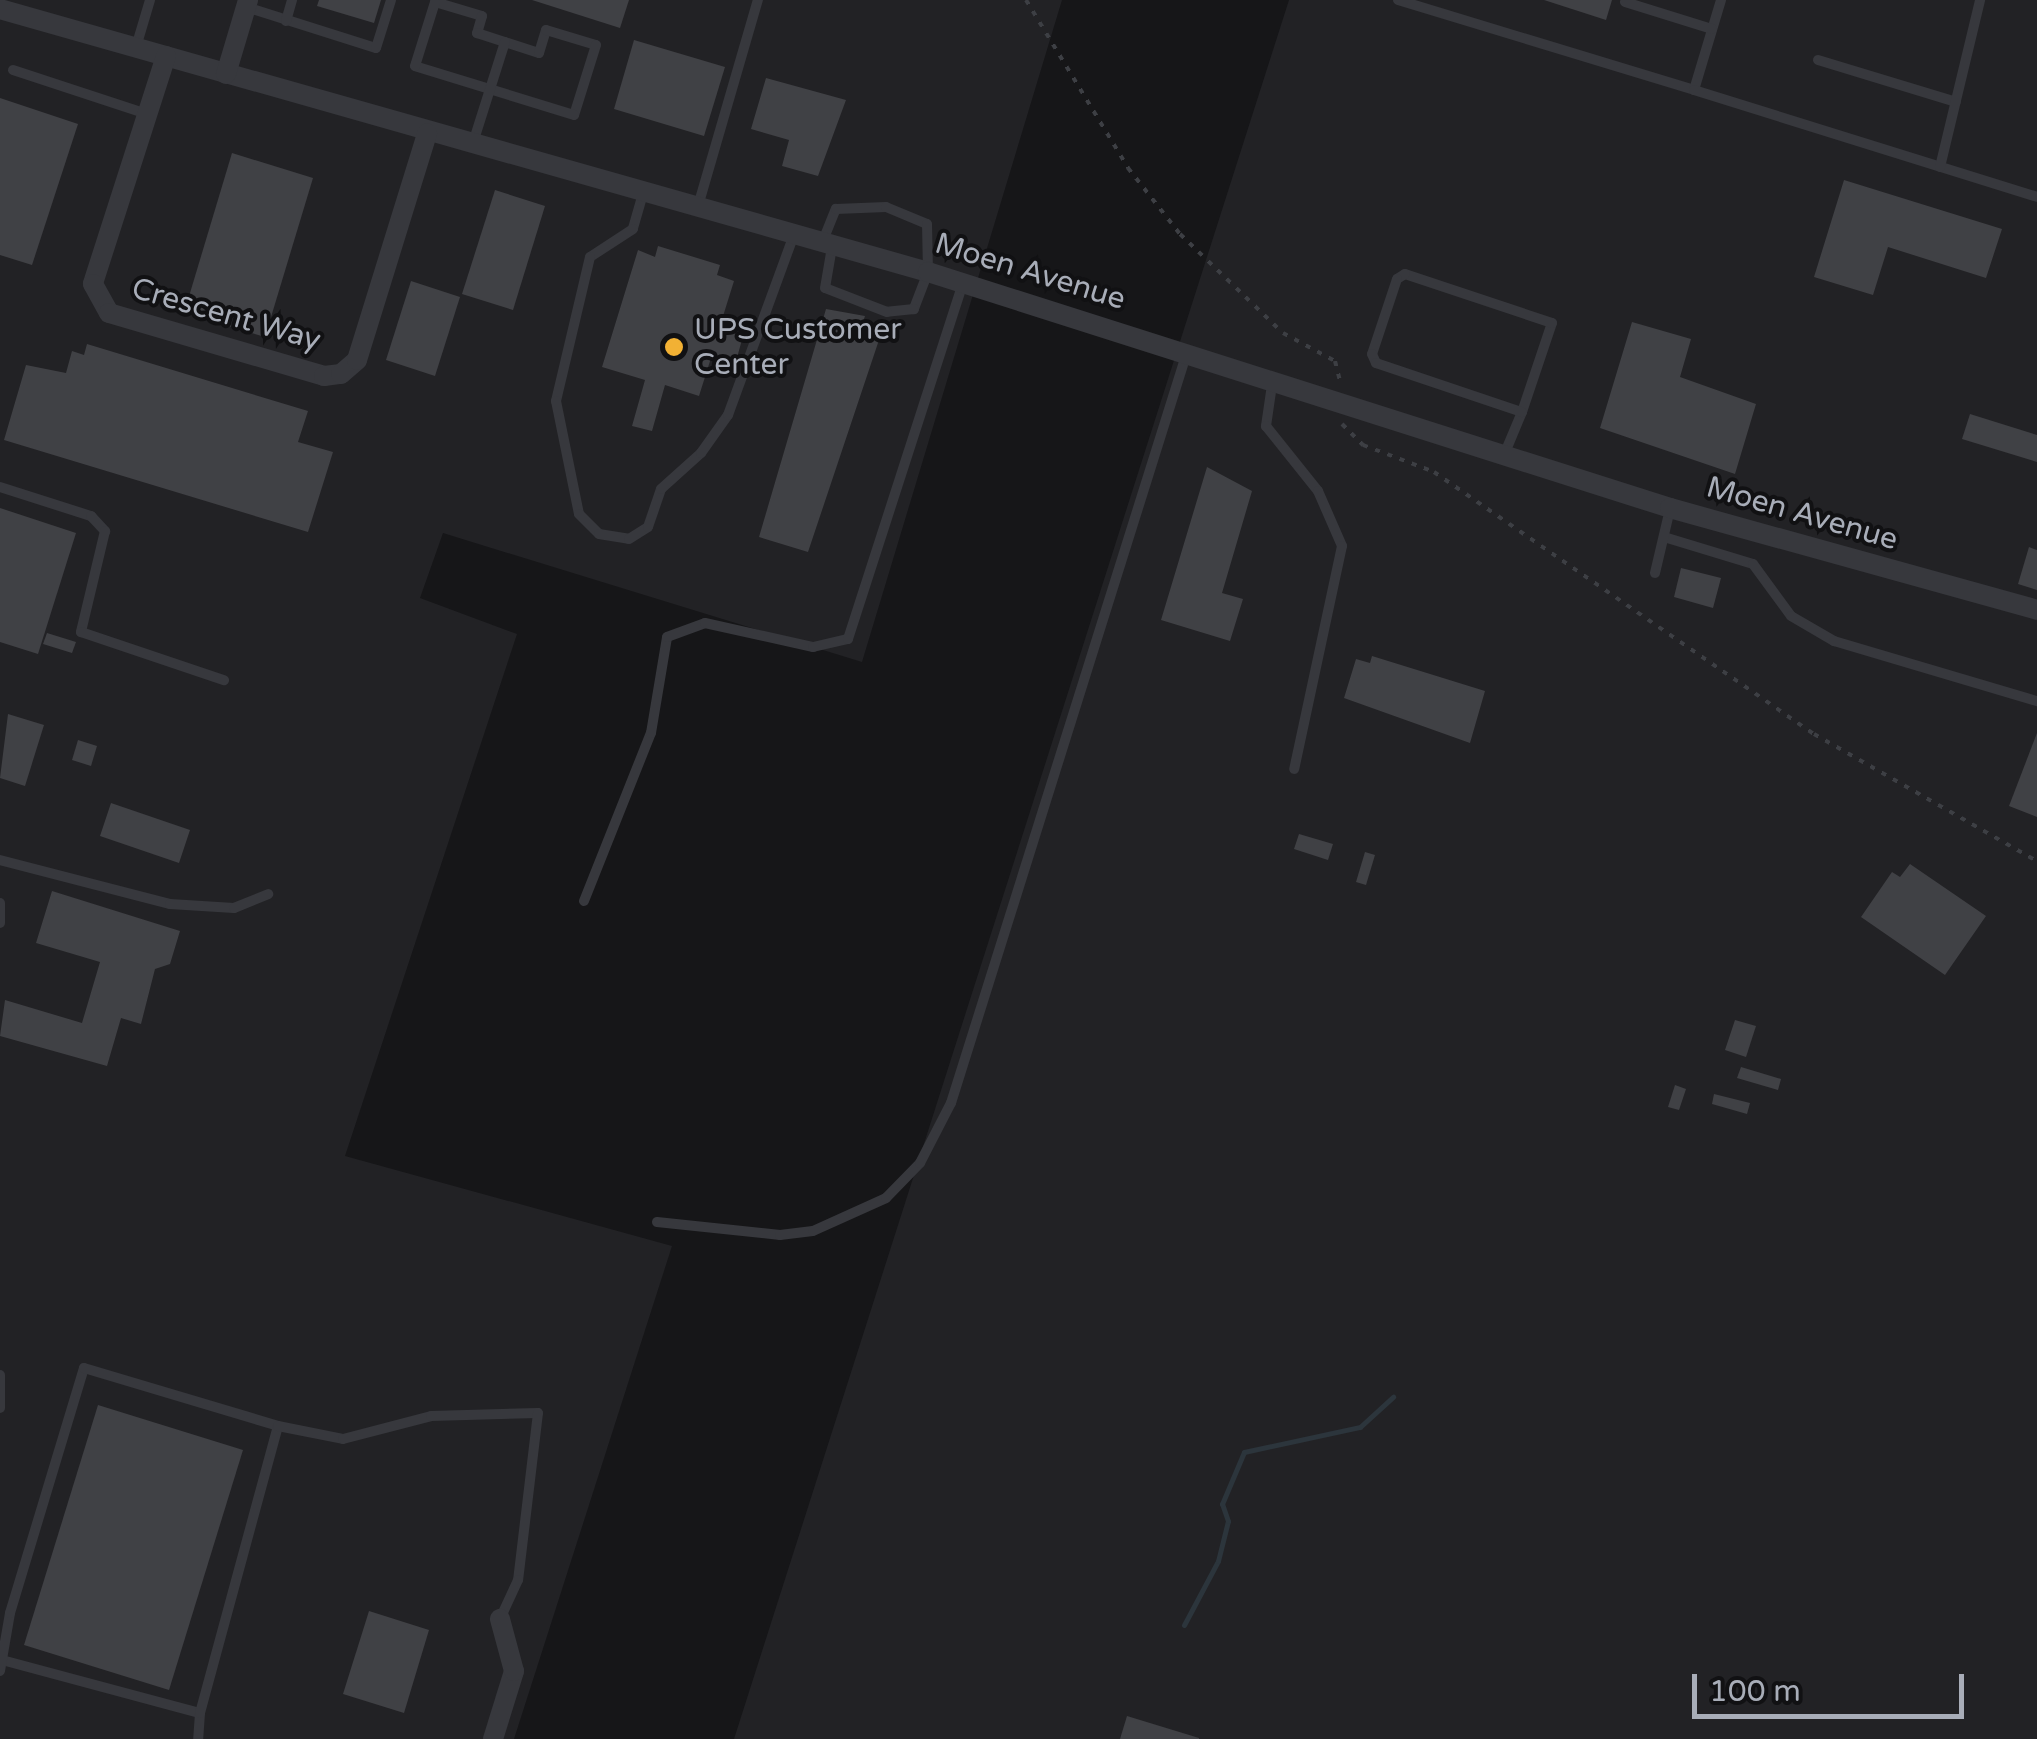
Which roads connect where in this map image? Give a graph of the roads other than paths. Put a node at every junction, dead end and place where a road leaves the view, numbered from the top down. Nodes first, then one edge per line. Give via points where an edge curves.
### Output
1 (150, 0) edge
2 (292, 0) edge
3 (391, 0) edge
4 (758, 0) edge
5 (1398, 0) edge
6 (1721, 0) edge
7 (1980, 0) edge
8 (1625, 2) edge
9 (247, 3) edge
10 (0, 8) edge
11 (286, 20) junction
12 (1712, 29) junction
13 (504, 42) junction
14 (136, 47) junction
15 (166, 56) junction
16 (1818, 60) dead end
17 (13, 70) dead end
18 (226, 74) junction
19 (489, 89) junction
20 (1694, 90) junction
21 (1956, 102) junction
22 (147, 114) junction
23 (427, 134) junction
24 (472, 147) junction
25 (1940, 167) junction
26 (642, 197) junction
27 (2037, 197) edge
28 (696, 212) junction
29 (793, 237) junction
30 (827, 246) junction
31 (928, 272) junction
32 (963, 284) junction
33 (1188, 351) junction
34 (1273, 377) junction
35 (1522, 412) junction
36 (1503, 456) junction
37 (0, 487) edge
38 (1670, 508) junction
39 (1664, 537) junction
40 (1655, 573) dead end
41 (2037, 610) edge
42 (224, 680) dead end
43 (2037, 701) edge
44 (1294, 768) dead end
45 (0, 860) edge
46 (268, 894) dead end
47 (584, 900) dead end
48 (0, 903) edge
49 (0, 923) edge
50 (656, 1222) dead end
51 (0, 1374) edge
52 (0, 1408) edge
53 (278, 1426) junction
54 (500, 1619) joint
55 (1, 1666) edge
56 (200, 1713) junction
57 (198, 1739) edge
58 (493, 1739) edge

1 - 14 lane
2 - 11 lane
3 - 11 lane via 376,48
4 - 28 lane
5 - 20 lane
6 - 12 lane
7 - 21 lane
8 - 12 lane
9 - 11 lane
9 - 18 street
10 - 14 street, Moen Avenue
12 - 20 lane
13 - 19 lane
13 - 19 lane via 476,33 482,16 435,2 415,66
13 - 19 lane via 540,52 546,30 596,45 574,115
14 - 15 street, Moen Avenue
15 - 18 street, Moen Avenue
15 - 22 street, Crescent Way
16 - 21 lane
17 - 22 lane
18 - 23 street, Moen Avenue
19 - 24 lane
20 - 25 lane
21 - 25 lane
22 - 23 street, Crescent Way via 93,284 98,303 324,376 358,360
23 - 24 street, Moen Avenue
24 - 26 street, Moen Avenue
25 - 27 lane
26 - 28 street, Moen Avenue
26 - 29 lane via 633,229 590,257 556,401 572,450 579,514 599,534 630,539 648,527 661,489 701,454 728,415
28 - 29 street, Moen Avenue
29 - 30 street, Moen Avenue
30 - 31 street, Moen Avenue
30 - 31 lane via 825,288 887,312 914,308
30 - 31 lane via 836,209 886,207 927,224
31 - 32 street, Moen Avenue
32 - 33 street, Moen Avenue
32 - 47 lane via 848,640 813,647 705,623 667,637 650,733
33 - 34 street, Moen Avenue
33 - 50 lane via 952,1103 920,1163 886,1198 814,1231 780,1236
34 - 36 street, Moen Avenue
34 - 44 lane via 1266,426 1318,491 1342,546
35 - 35 lane via 1552,322 1405,274 1397,279 1372,354 1376,363
35 - 36 lane
36 - 38 street, Moen Avenue
37 - 42 lane via 91,516 105,532 82,632
38 - 39 lane
38 - 41 street, Moen Avenue
39 - 40 lane
39 - 43 lane via 1753,564 1791,616 1834,641
45 - 46 lane via 170,904 234,908
48 - 49 lane
51 - 52 lane
53 - 54 lane via 343,1438 430,1416 538,1413 518,1580
53 - 55 lane via 84,1368
53 - 56 lane
54 - 58 street via 514,1671
55 - 56 lane
56 - 57 lane

